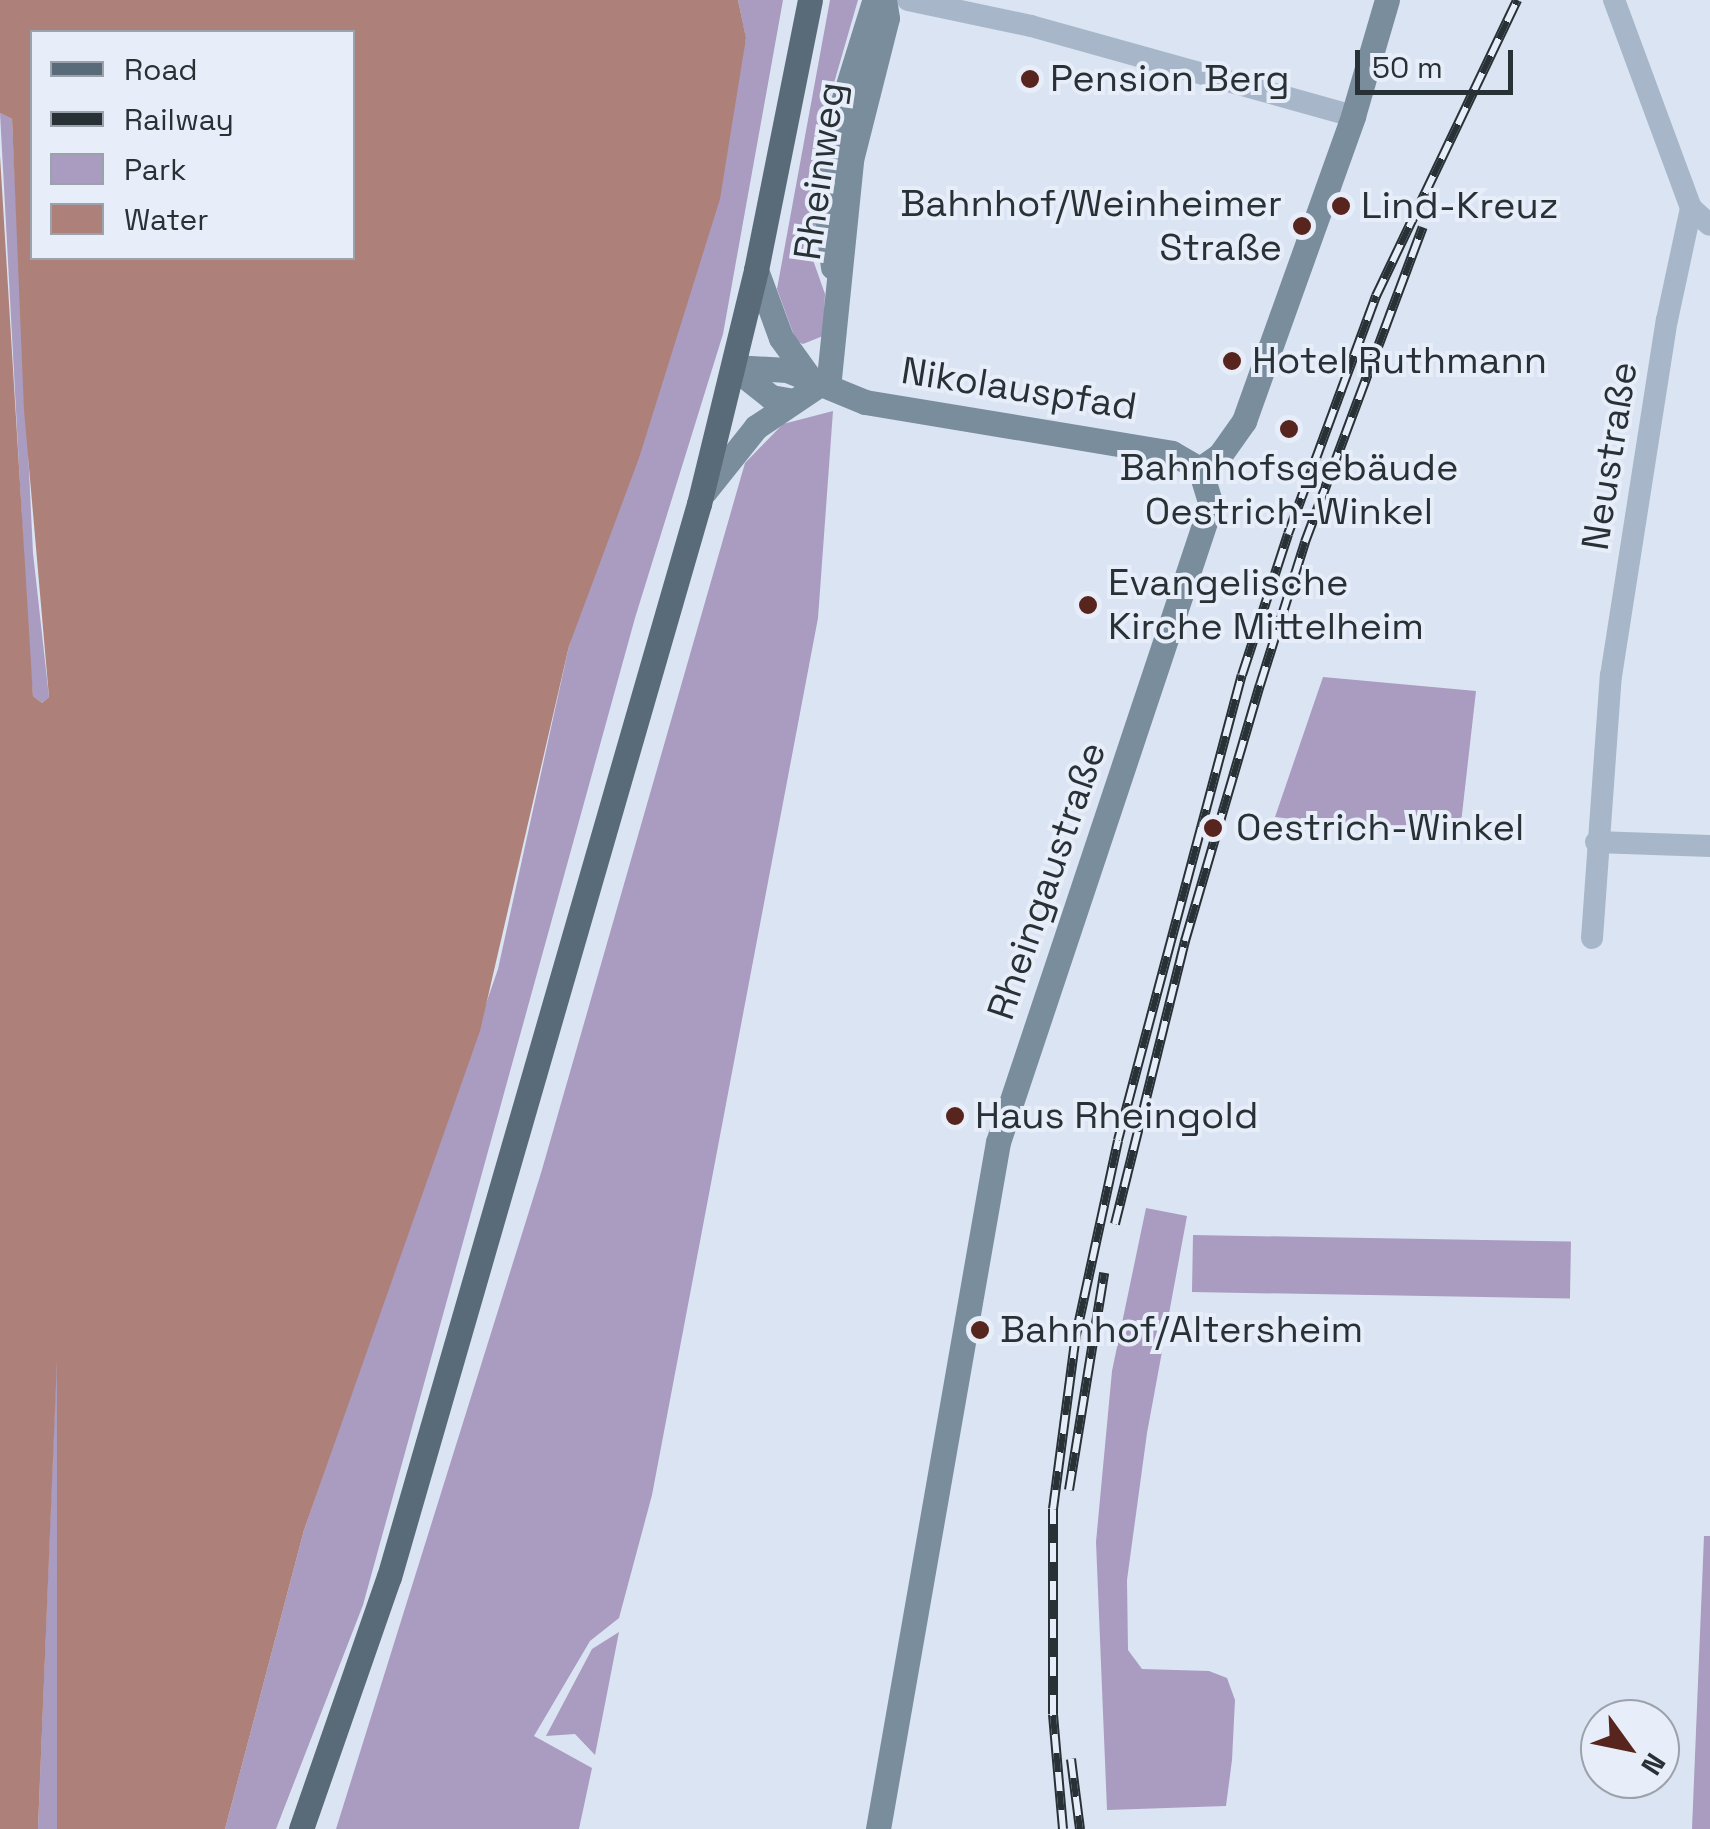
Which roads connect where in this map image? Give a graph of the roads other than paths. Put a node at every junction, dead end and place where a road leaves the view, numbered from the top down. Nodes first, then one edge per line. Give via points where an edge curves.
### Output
1 (810, 0) edge
2 (874, 0) edge
3 (884, 0) edge
4 (908, 0) edge
5 (1387, 0) edge
6 (1614, 0) edge
7 (1353, 116) junction
8 (1691, 208) junction
9 (1710, 226) edge
10 (756, 270) junction
11 (841, 296) junction
12 (734, 367) junction
13 (817, 381) junction
14 (794, 402) junction
15 (1200, 468) junction
16 (698, 504) junction
17 (1596, 842) junction
18 (1710, 846) edge
19 (1592, 938) dead end
20 (301, 1829) edge
21 (878, 1829) edge

1 - 10 main road
2 - 11 main road, Rheinweg via 828,160 826,228
3 - 11 main road, Rheinweg via 887,18 852,160
4 - 7 street via 1031,26
5 - 7 main road
6 - 8 street
7 - 15 main road via 1244,421 1220,455
8 - 9 street
8 - 17 street, Neustraße via 1611,676
10 - 12 main road
10 - 13 main road via 780,338
11 - 13 main road, Rheinweg via 833,366
12 - 13 main road, Nikolauspfad
12 - 14 main road via 770,397
12 - 16 main road
13 - 14 main road
13 - 15 main road, Nikolauspfad via 865,402 1164,451
14 - 16 main road via 738,444
15 - 21 main road, Rheingaustraße via 1211,504 1206,530 998,1142
16 - 20 main road via 394,1559
17 - 18 street
17 - 19 street, Neustraße

